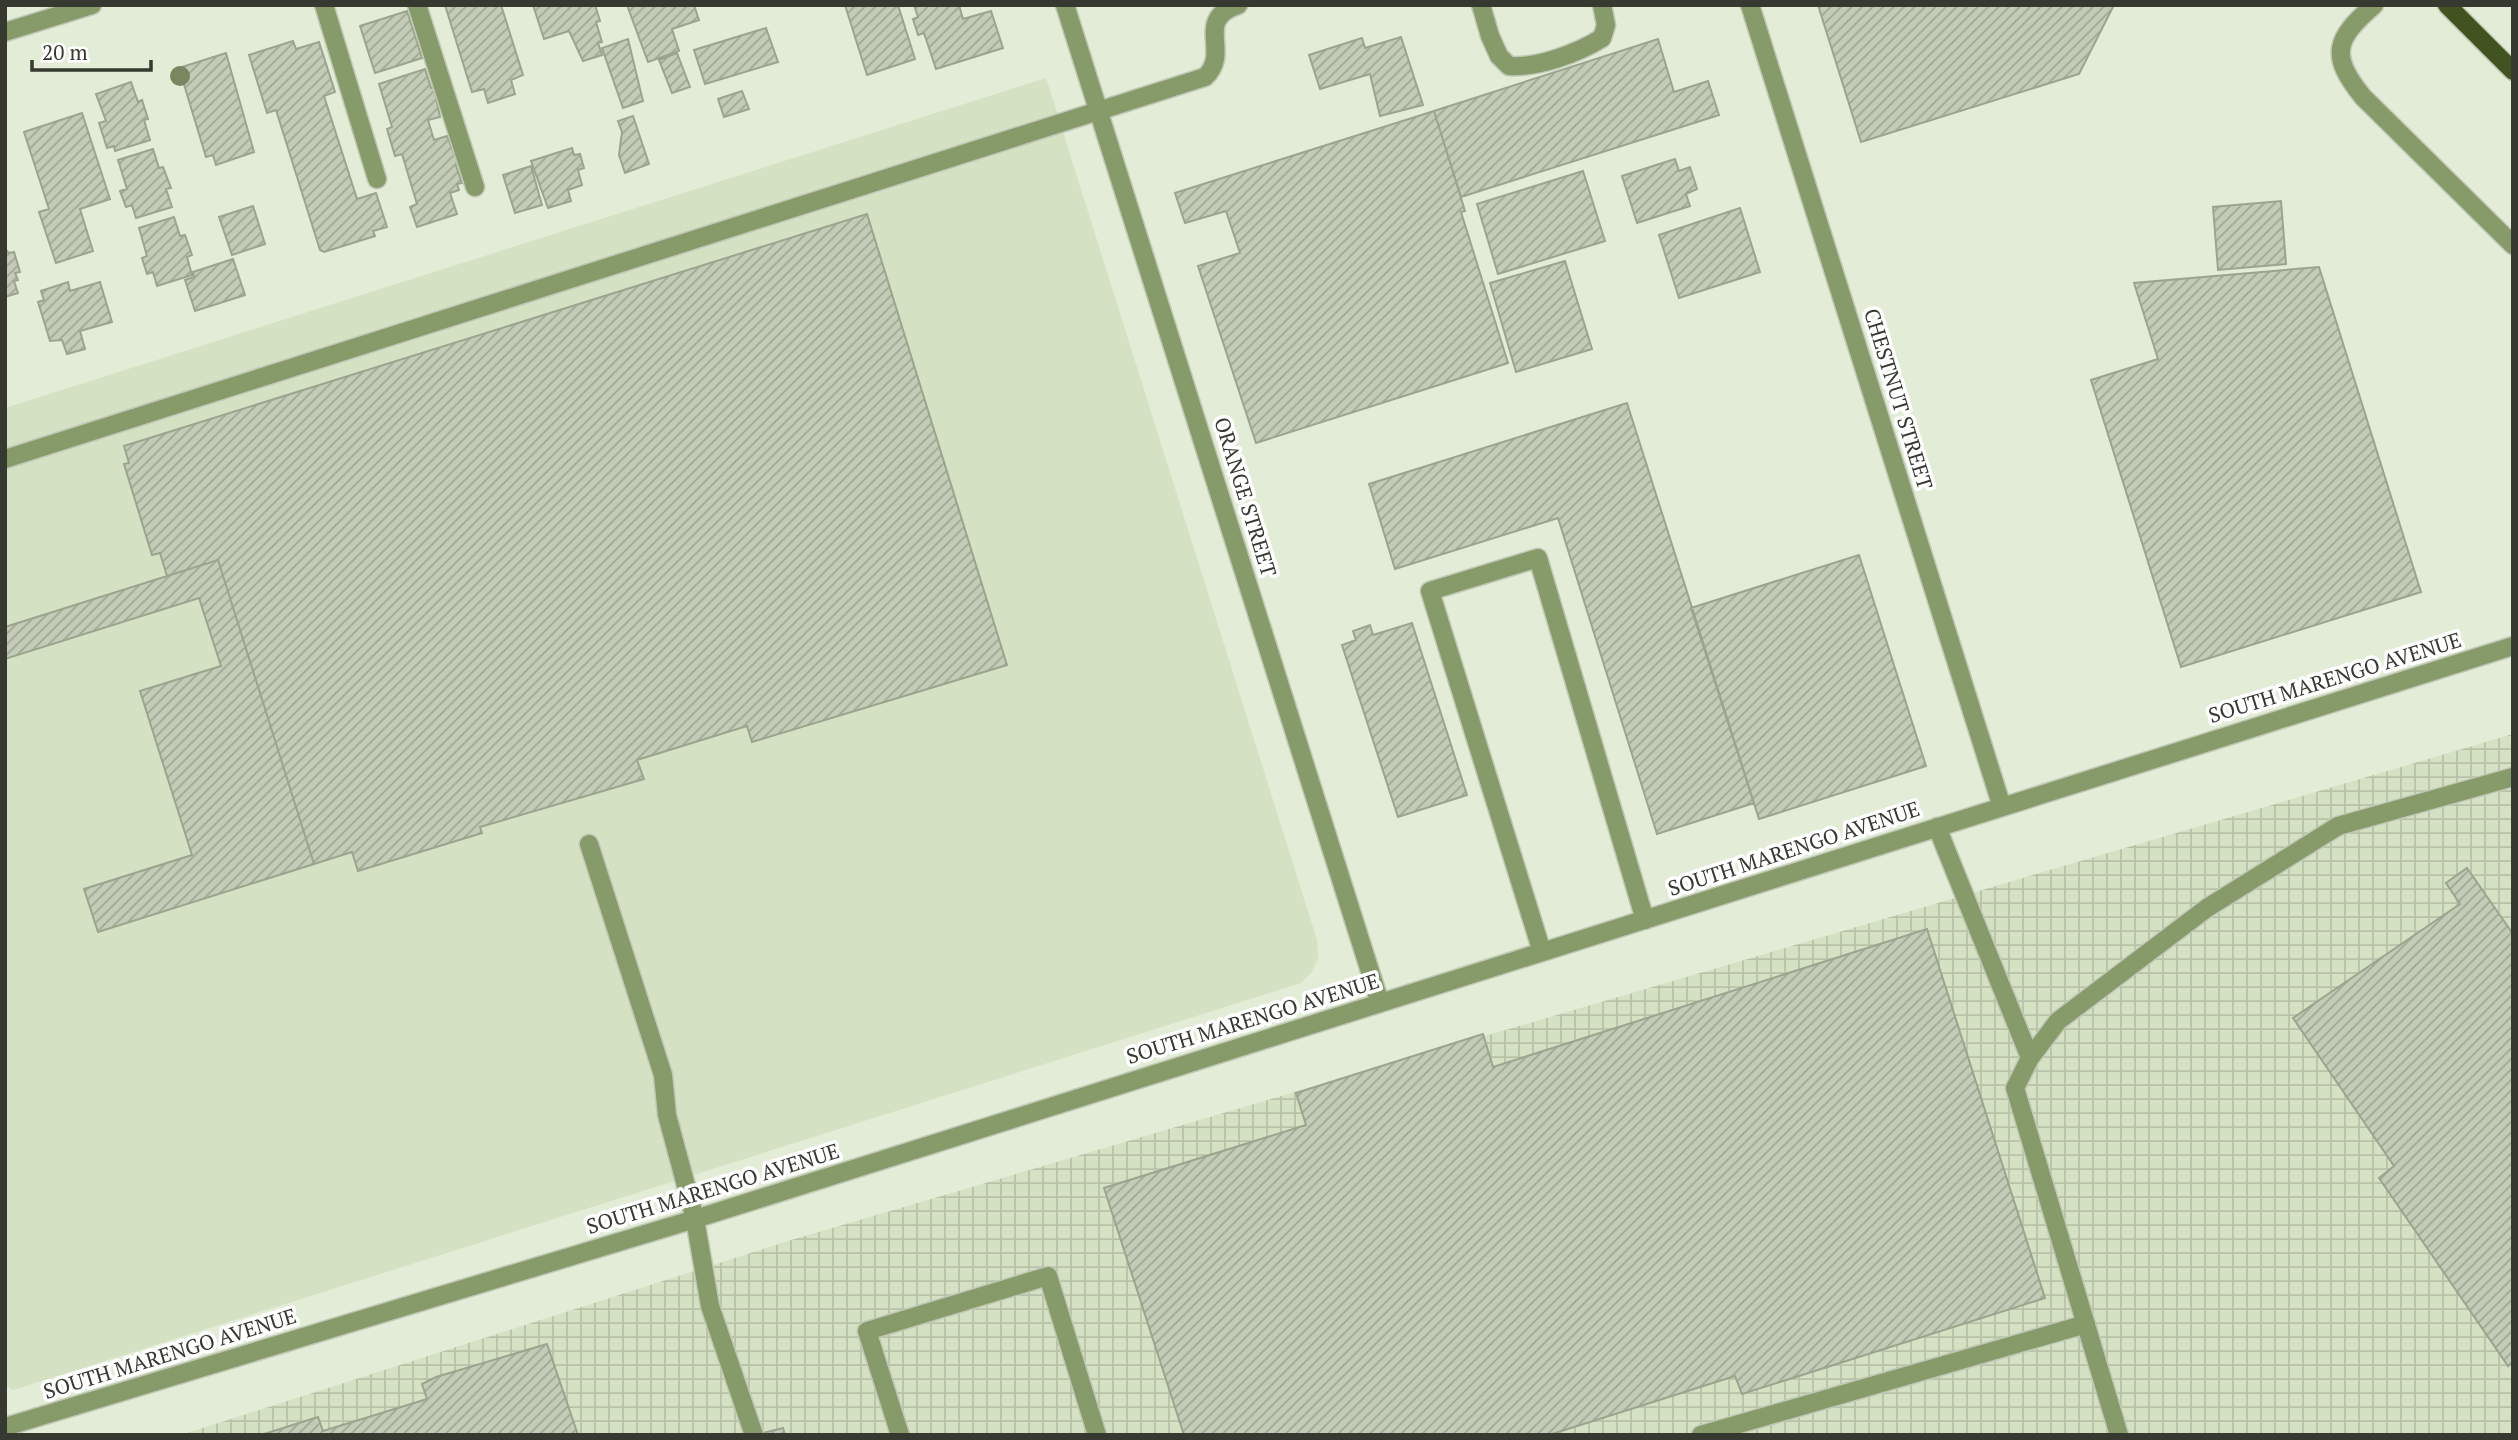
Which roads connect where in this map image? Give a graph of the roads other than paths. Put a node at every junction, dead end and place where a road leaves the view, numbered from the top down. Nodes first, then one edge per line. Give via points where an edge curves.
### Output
1 (92, 5) edge
2 (324, 5) edge
3 (417, 5) edge
4 (1065, 5) edge
5 (1481, 5) edge
6 (1602, 5) edge
7 (1750, 5) edge
8 (2374, 5) edge
9 (2447, 5) edge
10 (1233, 7) edge
11 (5, 33) edge
12 (2513, 71) edge
13 (1099, 110) junction
14 (377, 179) dead end
15 (475, 187) dead end
16 (2513, 245) edge
17 (5, 459) edge
18 (2513, 646) edge
19 (2513, 777) edge
20 (2002, 807) junction
21 (1937, 827) junction
22 (589, 844) dead end
23 (1645, 920) junction
24 (1542, 951) junction
25 (1380, 1003) junction
26 (2030, 1058) junction
27 (695, 1219) junction
28 (2086, 1324) junction
29 (5, 1427) edge
30 (754, 1435) edge
31 (900, 1435) edge
32 (1097, 1435) edge
33 (1701, 1435) edge
34 (2119, 1435) edge

1 - 11 street
2 - 14 street
3 - 15 street
4 - 13 street, ORANGE STREET
5 - 6 street via 1499,56 1509,66 1523,67 1602,38 1606,25
7 - 20 street, CHESTNUT STREET
8 - 16 street via 2342,38 2339,54 2345,75
9 - 12 main road
10 - 13 street via 1219,14 1214,25 1216,59 1205,77
13 - 17 street
13 - 25 street, ORANGE STREET
18 - 20 street, SOUTH MARENGO AVENUE
19 - 26 street via 2339,826 2207,908 2057,1021
20 - 21 street, SOUTH MARENGO AVENUE
21 - 23 street, SOUTH MARENGO AVENUE
21 - 26 street
22 - 27 street via 663,1075 667,1115
23 - 24 street, SOUTH MARENGO AVENUE
23 - 24 street via 1538,558 1430,591
24 - 25 street, SOUTH MARENGO AVENUE
25 - 27 street, SOUTH MARENGO AVENUE
26 - 28 street via 2015,1088
27 - 29 street, SOUTH MARENGO AVENUE
27 - 30 street via 710,1307
28 - 33 street
28 - 34 street
31 - 32 street via 867,1331 1048,1276

